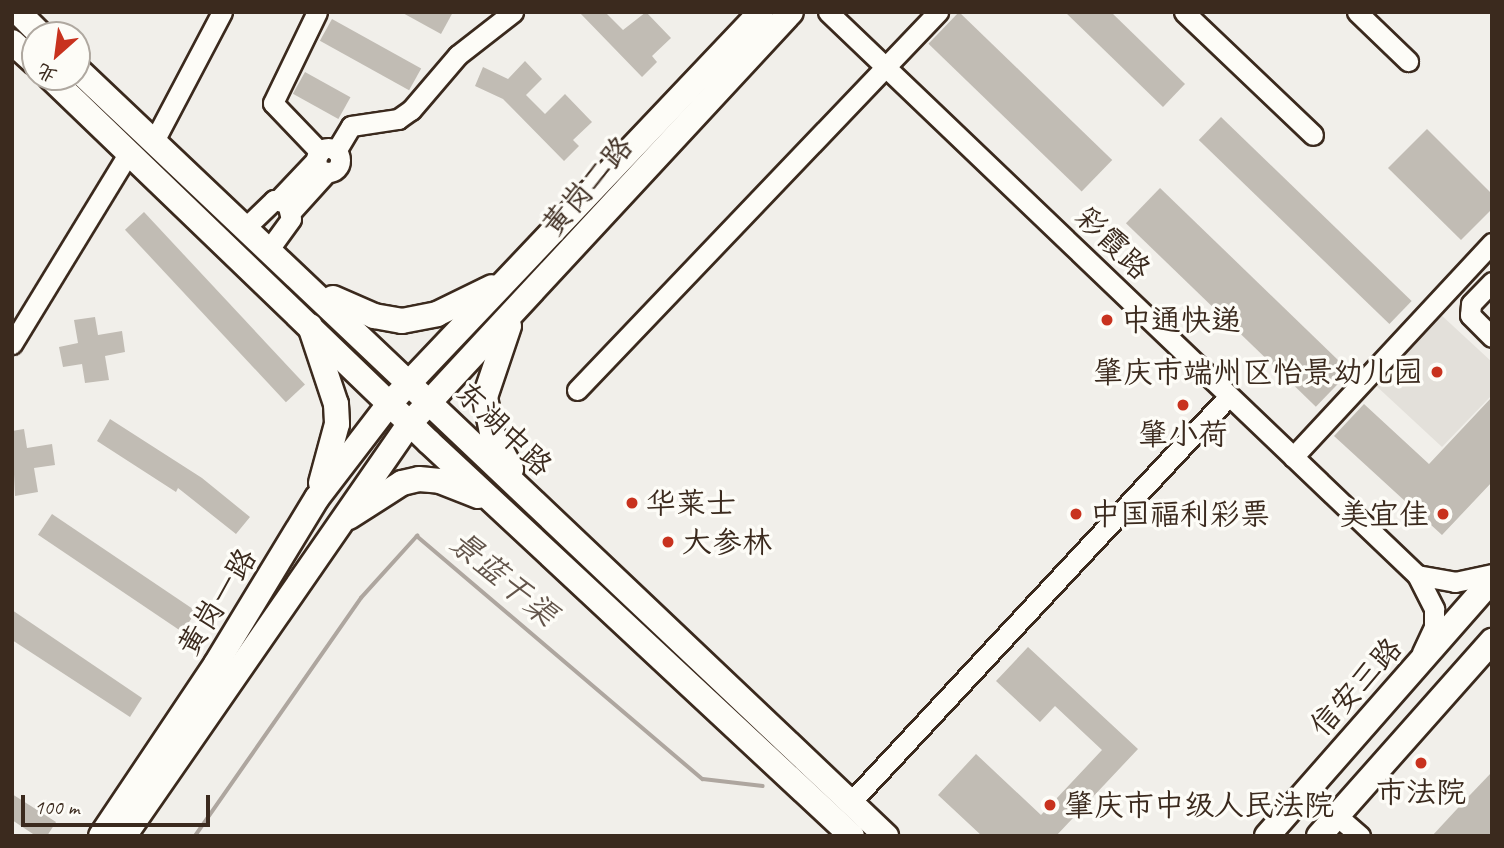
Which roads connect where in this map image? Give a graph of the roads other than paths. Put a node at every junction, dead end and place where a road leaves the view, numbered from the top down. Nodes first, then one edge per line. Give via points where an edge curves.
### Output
1 (207, 12) edge
2 (222, 12) edge
3 (317, 12) edge
4 (513, 12) edge
5 (761, 12) edge
6 (791, 12) edge
7 (828, 12) edge
8 (938, 12) edge
9 (1357, 12) edge
10 (1188, 14) edge
11 (1408, 61) dead end
12 (886, 68) junction
13 (91, 85) edge
14 (70, 91) edge
15 (1313, 135) dead end
16 (142, 142) junction
17 (325, 158) junction
18 (285, 205) junction
19 (245, 228) junction
20 (1492, 243) edge
21 (269, 249) junction
22 (300, 277) junction
23 (511, 277) junction
24 (1492, 282) edge
25 (274, 289) junction
26 (512, 318) junction
27 (309, 322) junction
28 (1492, 337) edge
29 (12, 344) edge
30 (410, 382) junction
31 (577, 390) dead end
32 (1229, 396) junction
33 (429, 400) junction
34 (390, 403) junction
35 (410, 423) junction
36 (1293, 457) junction
37 (521, 488) junction
38 (317, 498) junction
39 (495, 503) junction
40 (542, 509) junction
41 (343, 521) junction
42 (523, 530) junction
43 (1492, 574) edge
44 (1417, 575) junction
45 (1492, 580) edge
46 (1492, 641) edge
47 (1417, 667) junction
48 (850, 803) junction
49 (1336, 815) junction
50 (101, 836) edge
51 (124, 836) edge
52 (852, 836) edge
53 (886, 836) edge
54 (1267, 836) edge
55 (1319, 836) edge
56 (1360, 836) edge

1 - 16 street
2 - 16 street
3 - 17 street via 273,103
4 - 17 street via 458,55 411,110 398,119 351,126
5 - 23 main road, 黄岗二路
6 - 26 main road, 黄岗二路 via 648,163
7 - 12 street, 彩霞路
8 - 12 street
9 - 11 street
10 - 15 street
12 - 31 street
12 - 32 street, 彩霞路
13 - 16 main road, 东湖中路
14 - 16 main road, 东湖中路
16 - 19 main road, 东湖中路
16 - 25 main road, 东湖中路
16 - 29 street
17 - 18 street
18 - 19 street via 267,204
18 - 21 street via 288,226
19 - 21 main road, 东湖中路
20 - 36 street
21 - 22 main road, 东湖中路
22 - 23 main road via 350,308 402,321 437,314
22 - 25 main road
22 - 30 main road, 东湖中路
23 - 30 main road, 黄岗二路
24 - 28 street via 1471,304 1469,315
25 - 27 main road, 东湖中路
26 - 33 main road, 黄岗二路
26 - 37 main road via 485,397 492,433
27 - 34 main road, 东湖中路
27 - 38 main road via 336,404 337,424
30 - 33 main road, 东湖中路
30 - 34 main road, 黄岗二路
32 - 36 street, 彩霞路
32 - 48 street
33 - 35 main road, 黄岗二路
33 - 37 main road, 东湖中路
34 - 35 main road, 东湖中路
34 - 38 main road, 黄岗一路
35 - 39 main road, 东湖中路
35 - 41 main road, 黄岗一路
36 - 44 street, 彩霞路
37 - 40 main road, 东湖中路
38 - 50 main road, 黄岗一路 via 216,664
39 - 41 main road via 450,484 419,479 402,483
39 - 42 main road, 东湖中路
40 - 42 main road
40 - 48 main road, 东湖中路
41 - 51 main road, 黄岗一路
42 - 52 main road, 东湖中路
43 - 44 street via 1455,582
44 - 47 street via 1434,609 1434,627
45 - 47 main road, 信安三路
46 - 49 main road
47 - 54 main road, 信安三路
48 - 53 main road, 东湖中路
49 - 55 main road
49 - 56 street

